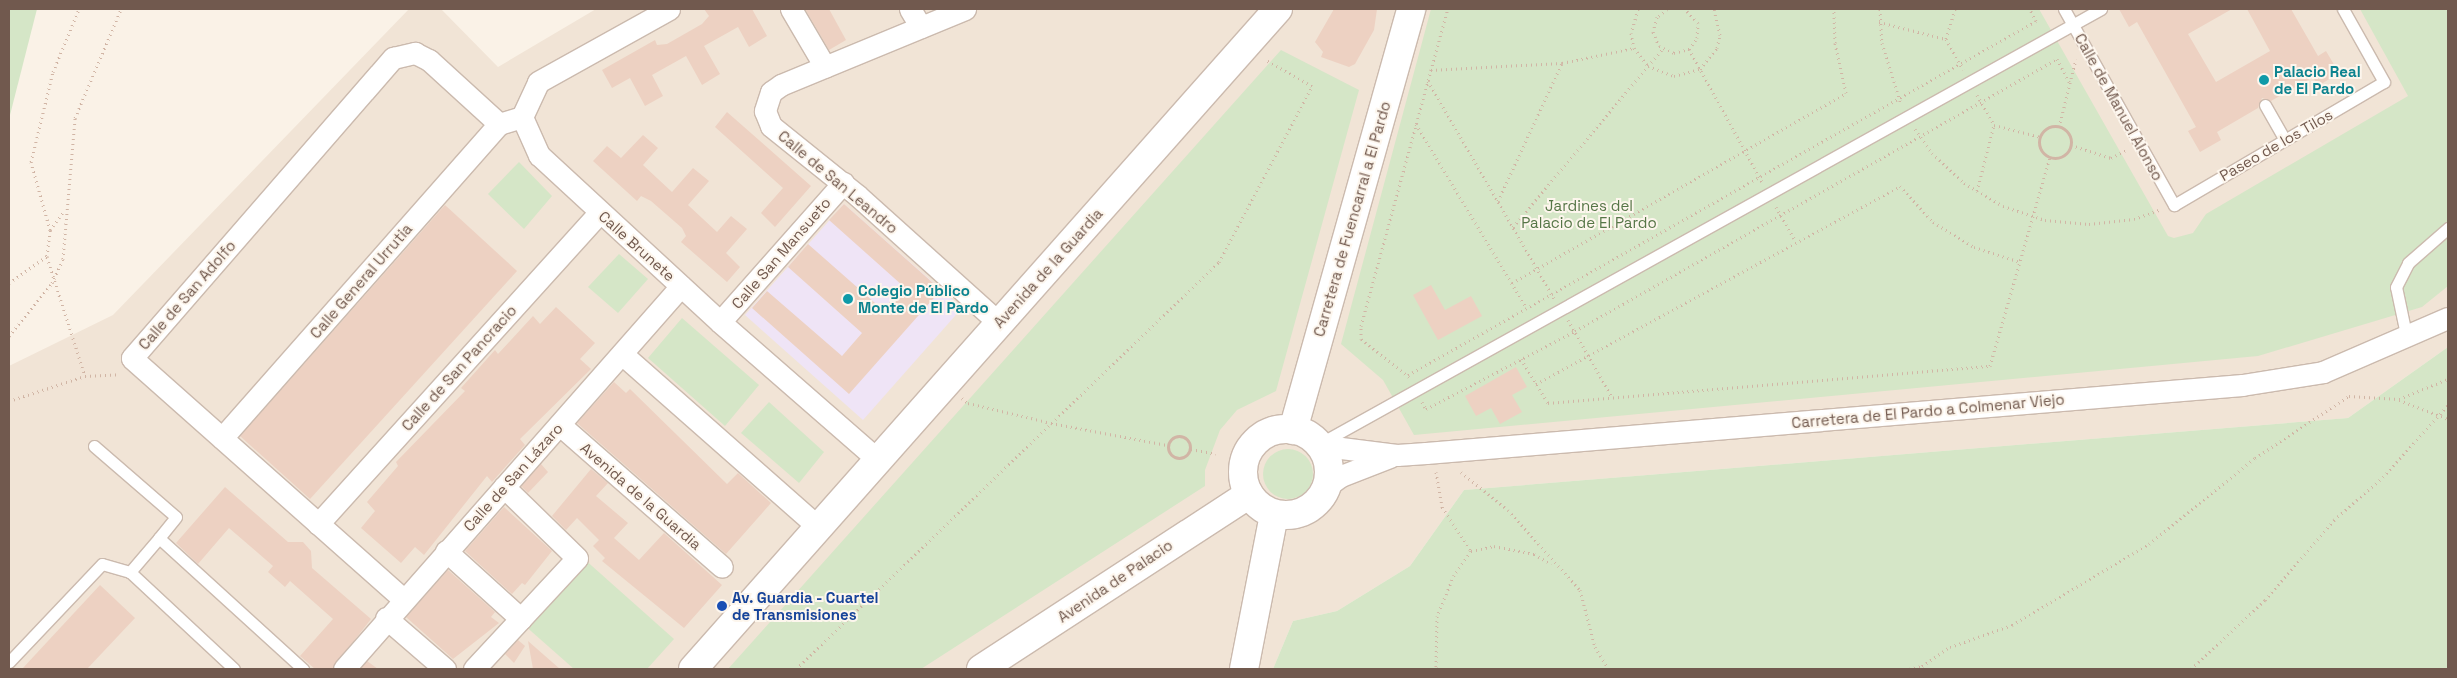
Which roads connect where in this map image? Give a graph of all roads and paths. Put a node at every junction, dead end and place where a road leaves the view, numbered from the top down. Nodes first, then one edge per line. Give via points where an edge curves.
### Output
1 (79, 9) edge
2 (122, 9) edge
3 (668, 9) edge
4 (791, 9) edge
5 (910, 9) edge
6 (965, 9) edge
7 (1278, 9) edge
8 (1411, 9) edge
9 (1448, 9) edge
10 (1638, 9) edge
11 (1667, 9) edge
12 (1685, 9) edge
13 (1714, 9) edge
14 (1834, 9) edge
15 (1880, 9) edge
16 (2030, 9) edge
17 (2064, 9) edge
18 (2343, 9) edge
19 (1691, 10) edge
20 (2097, 11) edge
21 (642, 16) edge
22 (1879, 22) junction
23 (2073, 24) junction
24 (921, 27) junction
25 (2080, 37) junction
26 (1946, 39) dead end
27 (1634, 48) junction
28 (1663, 48) junction
29 (1689, 49) junction
30 (1266, 60) dead end
31 (1562, 62) junction
32 (1648, 66) junction
33 (825, 67) junction
34 (1700, 69) junction
35 (1431, 70) junction
36 (1428, 80) junction
37 (2070, 83) junction
38 (1898, 98) junction
39 (2265, 104) dead end
40 (522, 117) junction
41 (1906, 117) junction
42 (499, 124) junction
43 (1416, 124) junction
44 (1994, 125) dead end
45 (2059, 127) junction
46 (1920, 136) junction
47 (2285, 140) junction
48 (2140, 144) junction
49 (2071, 145) junction
50 (1745, 151) junction
51 (2050, 157) junction
52 (1758, 175) junction
53 (843, 183) junction
54 (1977, 191) junction
55 (1768, 194) junction
56 (1498, 201) junction
57 (2174, 205) junction
58 (66, 209) junction
59 (599, 213) junction
60 (2033, 216) junction
61 (1782, 217) junction
62 (1513, 227) junction
63 (2448, 228) edge
64 (50, 230) junction
65 (1795, 240) junction
66 (47, 256) junction
67 (2020, 262) junction
68 (1537, 268) junction
69 (52, 283) junction
70 (1512, 283) junction
71 (9, 284) edge
72 (681, 286) junction
73 (1550, 292) junction
74 (1526, 306) junction
75 (1561, 310) junction
76 (2448, 318) edge
77 (720, 322) junction
78 (999, 323) junction
79 (1536, 323) junction
80 (1575, 331) junction
81 (9, 336) edge
82 (2407, 339) junction
83 (1548, 345) junction
84 (622, 354) junction
85 (1589, 356) junction
86 (1521, 359) junction
87 (144, 369) junction
88 (1408, 375) junction
89 (85, 376) junction
90 (2448, 379) edge
91 (945, 384) junction
92 (1536, 384) junction
93 (1416, 391) junction
94 (1612, 397) junction
95 (2398, 400) junction
96 (9, 401) edge
97 (2448, 405) edge
98 (2442, 417) junction
99 (2448, 419) edge
100 (1051, 423) junction
101 (560, 425) junction
102 (1293, 430) junction
103 (222, 438) junction
104 (1167, 445) junction
105 (94, 446) dead end
106 (1322, 448) junction
107 (1191, 449) junction
108 (1216, 454) dead end
109 (1397, 455) junction
110 (878, 460) junction
111 (1443, 468) dead end
112 (1452, 470) dead end
113 (1327, 486) junction
114 (504, 487) junction
115 (1249, 494) junction
116 (1274, 514) junction
117 (318, 524) junction
118 (818, 528) junction
119 (159, 538) junction
120 (446, 551) junction
121 (1471, 551) junction
122 (1554, 565) junction
123 (722, 566) dead end
124 (130, 572) junction
125 (402, 598) junction
126 (386, 618) junction
127 (521, 619) junction
128 (9, 662) edge
129 (1923, 666) junction
130 (234, 669) edge
131 (303, 669) edge
132 (344, 669) edge
133 (446, 669) edge
134 (474, 669) edge
135 (693, 669) edge
136 (796, 669) edge
137 (981, 669) edge
138 (1244, 669) edge
139 (1436, 669) edge
140 (1609, 669) edge
141 (1909, 669) edge
142 (1918, 669) edge
143 (2191, 669) edge

1 - 64 path via 53,72 31,162
2 - 58 path via 75,118
3 - 21 street
4 - 33 street
5 - 24 street
6 - 24 street, Calle de San Leandro
7 - 78 street, Avenida de la Guardia
8 - 102 street, Carretera de Fuencarral a El Pardo
9 - 35 path
10 - 27 path via 1631,34
11 - 28 path via 1653,24 1655,39
12 - 19 path
13 - 34 path via 1720,34 1717,48
14 - 50 path via 1835,44 1846,93
15 - 22 path
16 - 38 path via 2036,21
17 - 23 lane, Calle de Manuel Alonso
18 - 47 lane, Paseo de los Tilos via 2384,82
19 - 29 path via 1699,30
20 - 23 lane
21 - 40 street via 538,82
22 - 26 path
22 - 38 path
23 - 25 lane, Calle de Manuel Alonso
23 - 41 lane
24 - 33 street, Calle de San Leandro
25 - 37 path
25 - 48 lane, Calle de Manuel Alonso
27 - 31 path
27 - 32 path
28 - 29 path via 1674,53
28 - 32 path
29 - 34 path
30 - 100 path via 1312,86 1219,262
31 - 35 path
31 - 56 path
32 - 34 path via 1674,76
32 - 62 path
33 - 53 street, Calle de San Leandro via 771,92 765,111 771,126
34 - 50 path
35 - 36 path
36 - 43 path
36 - 56 path
37 - 45 path
37 - 46 path via 2057,59
38 - 41 path
38 - 52 path
39 - 47 lane
40 - 42 street
40 - 59 street, Calle Brunete via 539,155
41 - 46 path
41 - 55 lane
42 - 87 street, Calle de San Adolfo via 429,60 403,53 394,58 132,358
42 - 103 street, Calle General Urrutia
43 - 70 path
43 - 88 path via 1361,326 1361,339
44 - 54 path
45 - 49 path via 2069,134
45 - 51 path via 2047,129 2041,137 2040,146
46 - 54 path via 1932,153
46 - 61 path
47 - 57 lane, Paseo de los Tilos
48 - 49 path via 2111,158
48 - 57 lane, Calle de Manuel Alonso
49 - 51 path via 2063,156
50 - 52 path
50 - 68 path
51 - 60 path
52 - 55 path
52 - 73 path
53 - 77 street, Calle San Mansueto
53 - 78 street, Calle de San Leandro
54 - 60 path
55 - 61 path
55 - 75 lane
56 - 62 path
57 - 60 path via 2134,219 2089,224
58 - 64 path
58 - 69 path via 63,259
59 - 72 street, Calle Brunete
59 - 117 street, Calle de San Pancracio
60 - 67 path
61 - 65 path
61 - 80 path
62 - 68 path
63 - 82 lane via 2408,263 2396,287
64 - 66 path
65 - 67 path via 1900,186 1941,227 1974,247
65 - 85 path
66 - 69 path
66 - 71 path
67 - 94 path via 1990,366
68 - 70 path
68 - 73 path
69 - 81 path
69 - 89 path
70 - 74 path
72 - 77 street, Calle Brunete
72 - 84 street, Calle de San Lázaro
73 - 74 path
73 - 75 path
74 - 79 path
74 - 88 path
75 - 79 lane
75 - 80 path
76 - 82 street, Carretera de El Pardo a Colmenar Viejo
77 - 110 street, Calle Brunete
78 - 91 street, Avenida de la Guardia
79 - 83 path
79 - 93 lane
80 - 83 path
80 - 85 path
82 - 109 street, Carretera de El Pardo a Colmenar Viejo via 2323,372 2242,385
83 - 86 path
84 - 101 street, Calle de San Lázaro
84 - 118 street
85 - 92 path
85 - 94 path
86 - 92 path
86 - 93 path via 1426,409
87 - 89 path
87 - 103 street, Calle de San Adolfo
88 - 93 path
89 - 96 path
90 - 95 path
91 - 100 path via 968,403
91 - 110 street, Avenida de la Guardia
92 - 94 path via 1548,403
93 - 106 lane
95 - 98 path
95 - 129 path via 2349,396 2255,458 2149,544 2012,625 1950,647
97 - 98 path
98 - 99 path
98 - 143 path via 2334,520 2265,600
100 - 104 path
100 - 136 path
101 - 114 street, Calle de San Lázaro
101 - 123 street, Avenida de la Guardia
102 - 106 street
102 - 115 street via 1267,434 1250,450 1244,467
103 - 117 street, Calle de San Adolfo
104 - 107 path via 1177,459
104 - 107 path via 1172,437 1182,435
105 - 119 lane via 176,517
106 - 109 street
106 - 113 street
107 - 108 path
109 - 113 street via 1366,465
110 - 118 street, Avenida de la Guardia
111 - 121 path via 1435,466 1442,507
112 - 122 path via 1468,473 1508,510
113 - 116 street via 1306,511
114 - 120 street, Calle de San Lázaro
114 - 127 street via 577,558
115 - 116 street
115 - 137 street, Avenida de Palacio
116 - 138 street
117 - 125 street, Calle de San Adolfo
118 - 135 street, Avenida de la Guardia
119 - 124 lane
119 - 131 lane
120 - 125 street, Calle de San Lázaro
120 - 127 street
121 - 122 path via 1494,546 1534,554
121 - 139 path via 1454,575 1437,616
122 - 140 path via 1580,590 1595,648
124 - 128 lane via 102,564
124 - 130 lane
125 - 126 street, Calle de San Lázaro
126 - 132 street, Calle de San Lázaro
126 - 133 street
127 - 134 street
129 - 141 path
129 - 142 path

